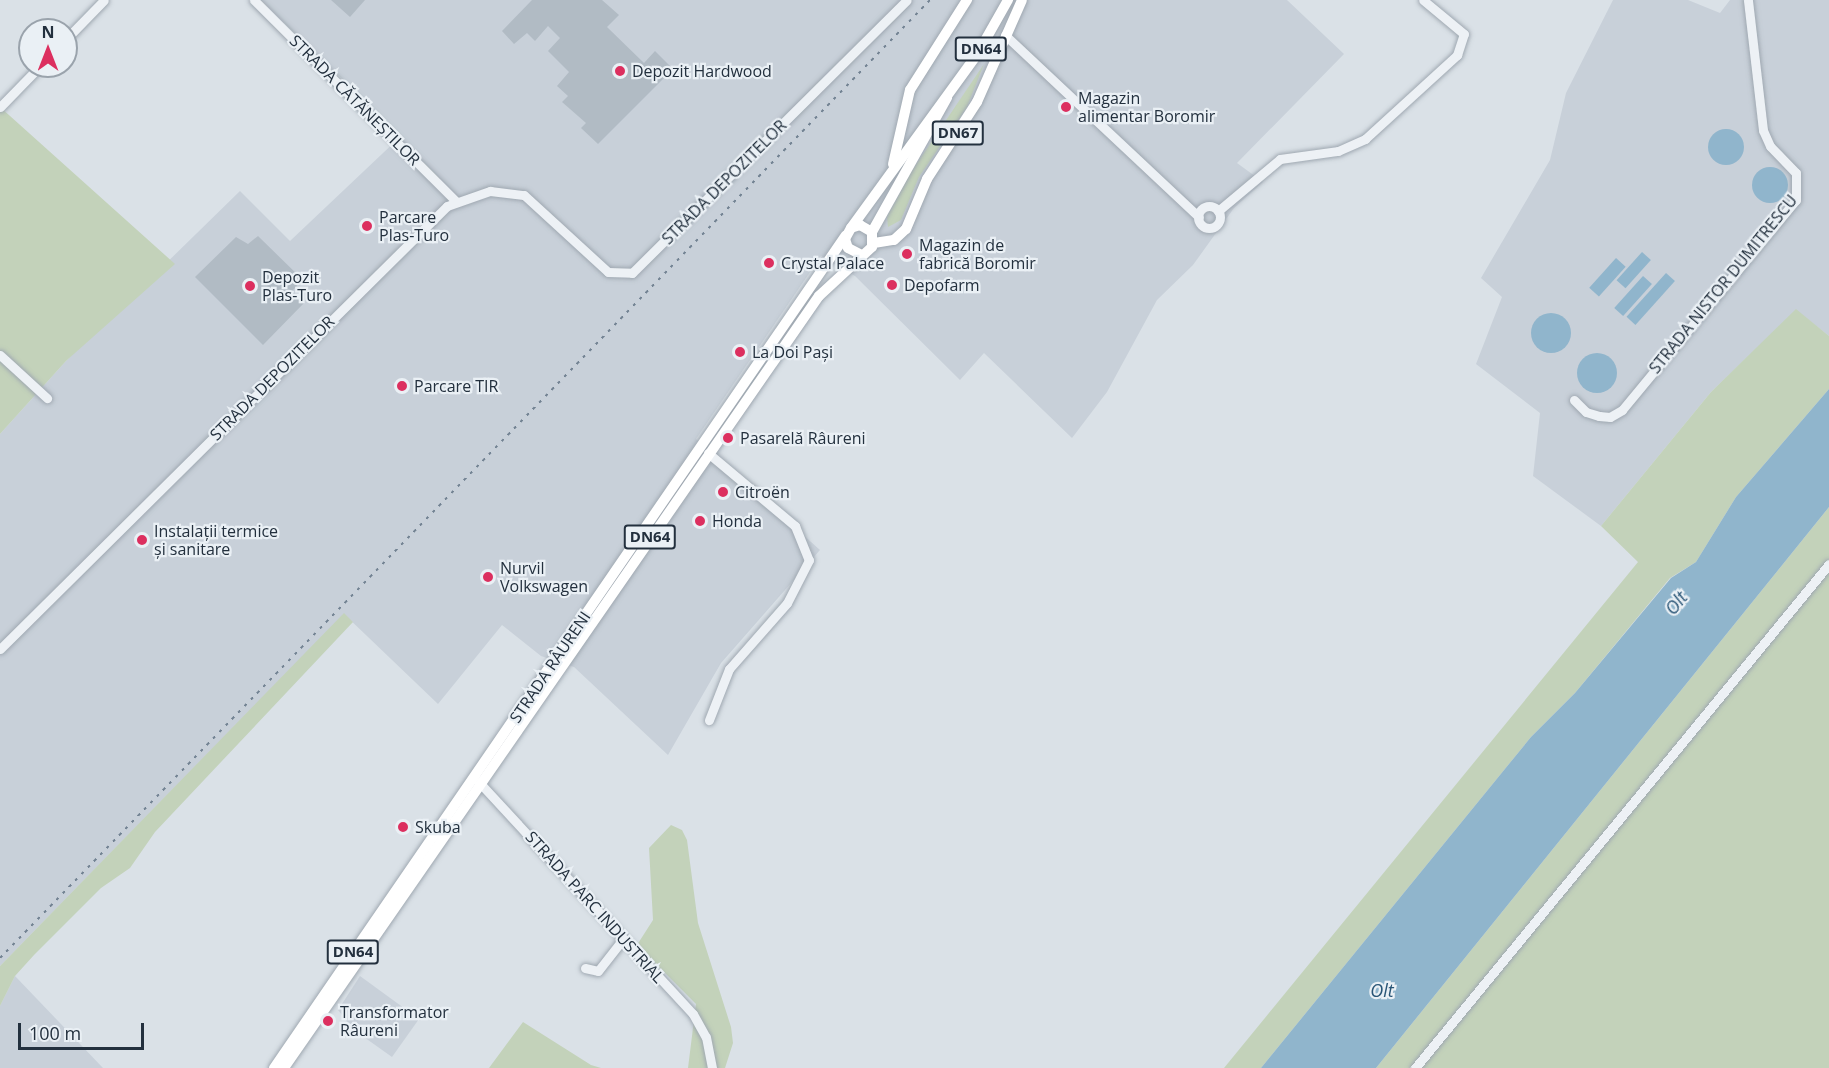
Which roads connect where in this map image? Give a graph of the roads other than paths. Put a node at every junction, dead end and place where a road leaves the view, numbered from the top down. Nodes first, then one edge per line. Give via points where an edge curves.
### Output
1 (104, 0) edge
2 (254, 0) edge
3 (907, 0) edge
4 (967, 0) edge
5 (1008, 0) edge
6 (1022, 0) edge
7 (1423, 0) edge
8 (1748, 0) edge
9 (78, 27) edge
10 (1005, 35) junction
11 (28, 78) edge
12 (948, 95) junction
13 (0, 107) edge
14 (893, 166) junction
15 (456, 201) junction
16 (1218, 211) junction
17 (1198, 217) junction
18 (848, 232) junction
19 (873, 237) junction
20 (860, 254) junction
21 (0, 355) edge
22 (47, 398) dead end
23 (1574, 400) dead end
24 (708, 453) junction
25 (1829, 564) edge
26 (0, 649) edge
27 (709, 720) dead end
28 (491, 754) junction
29 (480, 786) junction
30 (452, 810) junction
31 (623, 939) junction
32 (585, 968) dead end
33 (274, 1068) edge
34 (284, 1068) edge
35 (712, 1068) edge
36 (1415, 1068) edge

1 - 9 street
2 - 15 street, STRADA CĂTĂNEȘTILOR
3 - 15 street, STRADA DEPOZITELOR via 632,273 608,272 524,195 490,191
4 - 14 main road via 910,90
5 - 12 main road, DN64
6 - 10 main road, DN67
7 - 16 street via 1464,34 1457,55 1365,139 1338,151 1280,159
8 - 23 street, STRADA NISTOR DUMITRESCU via 1763,130 1770,146 1796,173 1796,200 1622,410 1610,417 1599,416 1586,412
10 - 17 street
10 - 19 main road, DN67 via 973,109 927,179 906,229 894,240
11 - 13 street
12 - 14 main road, DN64
12 - 19 main road, DN64
14 - 18 main road, STRADA RÂURENI
15 - 26 street, STRADA DEPOZITELOR via 420,231
16 - 17 street via 1204,208
16 - 17 street via 1220,220 1212,228 1201,225
18 - 19 main road via 860,225
18 - 20 main road via 848,248
18 - 28 main road, STRADA RÂURENI / DN64
19 - 20 main road, DN64
20 - 24 main road, STRADA RÂURENI / DN64 via 819,296
21 - 22 street
24 - 27 street via 795,526 809,560 787,603 729,669
24 - 29 main road, STRADA RÂURENI / DN64
25 - 36 street
28 - 29 street
28 - 30 main road, STRADA RÂURENI / DN64
29 - 30 street
29 - 31 street, STRADA PARC INDUSTRIAL via 547,851
29 - 34 main road, STRADA RÂURENI / DN64
30 - 33 main road, STRADA RÂURENI / DN64
31 - 32 street via 598,971
31 - 35 street, STRADA PARC INDUSTRIAL via 693,1014 705,1037

